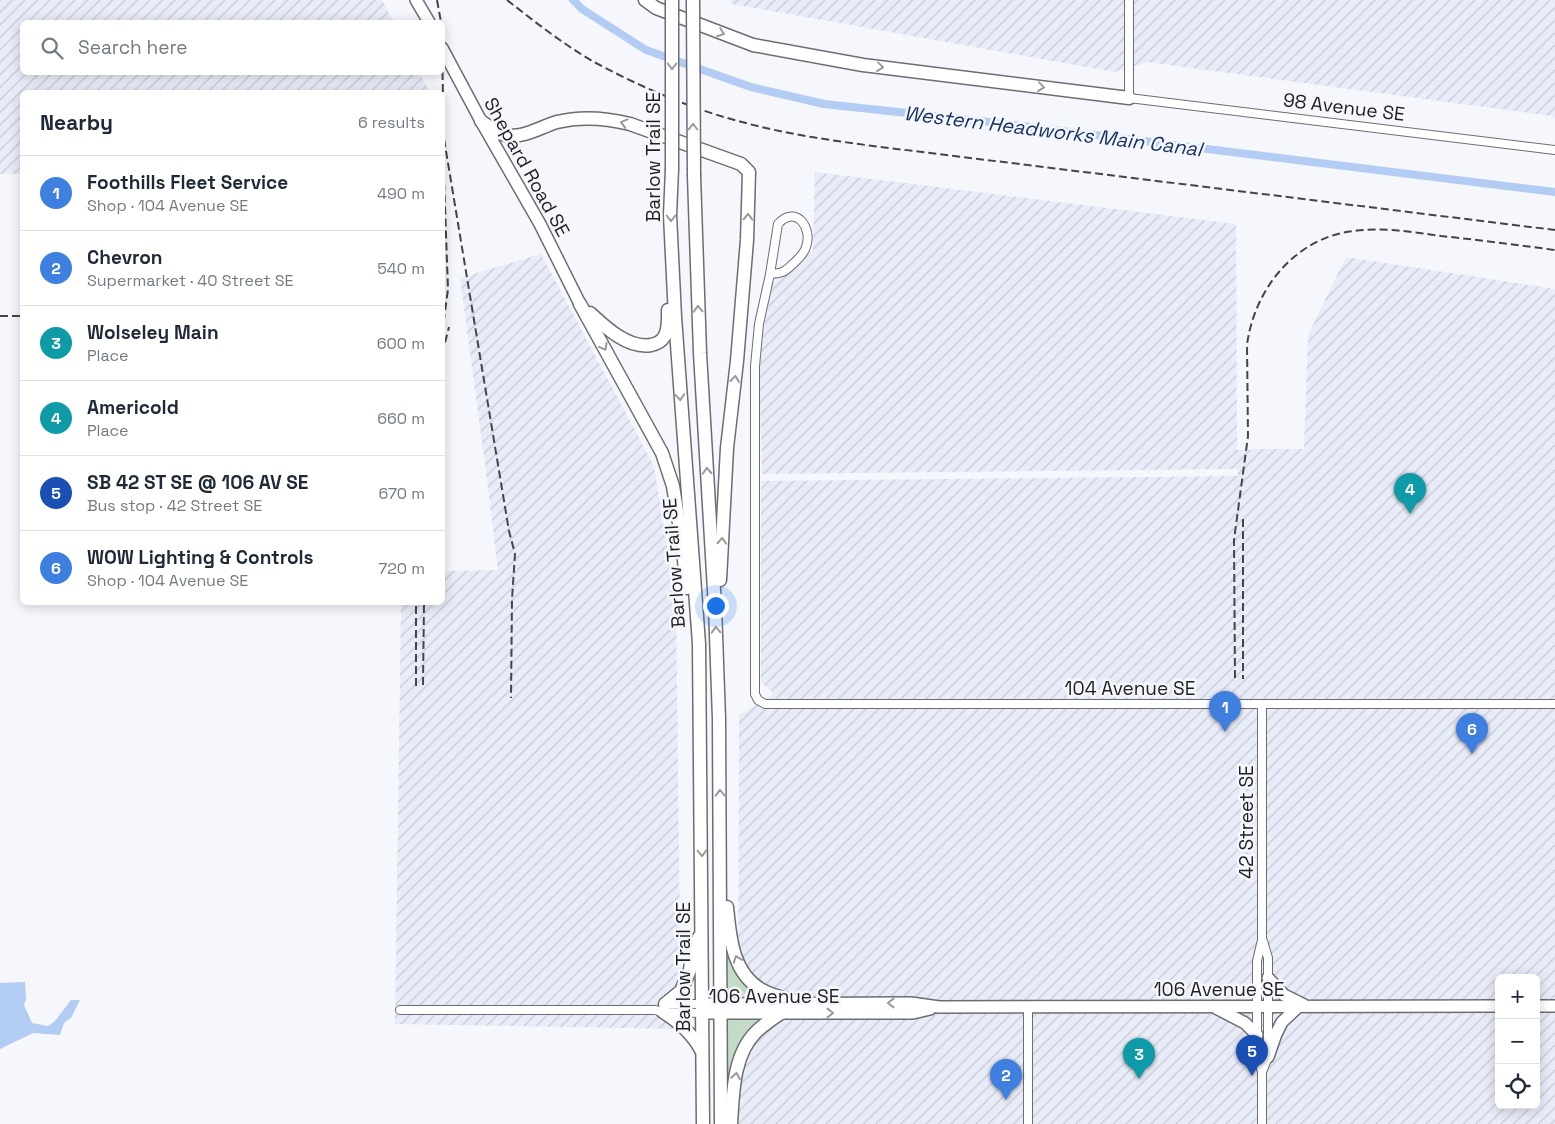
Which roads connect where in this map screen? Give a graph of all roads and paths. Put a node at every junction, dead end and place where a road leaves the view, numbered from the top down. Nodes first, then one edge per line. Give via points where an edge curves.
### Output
1 (416, 0) edge
2 (645, 0) edge
3 (672, 0) edge
4 (693, 0) edge
5 (1129, 0) edge
6 (428, 20) edge
7 (445, 54) edge
8 (1130, 98) junction
9 (481, 121) junction
10 (1555, 150) edge
11 (671, 246) junction
12 (770, 274) junction
13 (580, 304) junction
14 (715, 607) junction
15 (1262, 704) junction
16 (1555, 704) edge
17 (700, 735) junction
18 (720, 842) junction
19 (702, 930) junction
20 (1262, 940) junction
21 (1268, 978) junction
22 (803, 1003) junction
23 (1262, 1006) junction
24 (1495, 1006) edge
25 (1540, 1006) edge
26 (1555, 1006) edge
27 (939, 1007) junction
28 (1028, 1007) junction
29 (1214, 1007) junction
30 (1303, 1007) junction
31 (661, 1008) junction
32 (702, 1008) junction
33 (721, 1009) junction
34 (400, 1010) dead end
35 (781, 1013) junction
36 (1257, 1035) junction
37 (702, 1052) junction
38 (1268, 1057) junction
39 (1262, 1072) junction
40 (703, 1124) edge
41 (721, 1124) edge
42 (731, 1124) edge
43 (1028, 1124) edge
44 (1262, 1124) edge

1 - 6 street
2 -> 8 main road via 656,8 753,45 864,65
3 -> 11 main road, Barlow Trail SE, bridge
14 -> 4 main road, Barlow Trail SE, bridge via 700,353
5 - 8 street
7 - 9 street, Shepard Road SE
8 - 10 street, 98 Avenue SE
9 - 13 street, Shepard Road SE via 540,224
14 -> 9 main road via 720,582 728,448 748,240 748,172 741,164 611,119 557,122 513,136 502,135
11 - 13 main road via 668,325 664,337 657,343 647,346 622,338
11 -> 17 main road, Barlow Trail SE via 699,644
12 - 12 street via 778,224 783,218 796,216 805,226 806,249 782,273
12 - 15 street, 104 Avenue SE via 759,324 755,366 755,694 758,700 765,704
13 -> 17 main road via 662,453 673,486 682,542
18 -> 14 main road, Barlow Trail SE
15 - 16 street, 104 Avenue SE
15 - 20 street, 42 Street SE
17 -> 19 main road, Barlow Trail SE
22 -> 18 main road via 762,990 752,984 740,969 731,945
18 - 33 main road, Barlow Trail SE
19 - 31 main road via 681,991
19 - 32 main road, Barlow Trail SE
20 - 21 street, 42 Street SE via 1268,958
20 - 23 street, 42 Street SE via 1257,961
21 - 23 street, 42 Street SE
21 - 30 street via 1284,995
27 -> 22 street, 106 Avenue SE via 911,1003
22 - 33 street, 106 Avenue SE
23 - 29 street, 106 Avenue SE
23 - 30 street, 106 Avenue SE
23 - 36 street, 42 Street SE
23 - 38 street, 42 Street SE
24 - 30 street, 106 Avenue SE
25 - 26 street
27 - 28 street, 106 Avenue SE
35 -> 27 street, 106 Avenue SE via 913,1013
28 - 29 street, 106 Avenue SE
28 - 43 street
29 - 36 street via 1245,1023
30 - 38 street via 1282,1022
31 - 32 street, 106 Avenue SE
31 - 34 street, 106 Avenue SE
31 - 37 main road via 695,1038
32 - 33 street, 106 Avenue SE
32 - 37 main road, Barlow Trail SE
33 - 35 street, 106 Avenue SE
33 - 41 main road, Barlow Trail SE
42 -> 35 main road via 736,1070 744,1049 755,1033
36 - 39 street, 42 Street SE via 1257,1055
37 - 40 main road, Barlow Trail SE
38 - 39 street, 42 Street SE
39 - 44 street, 42 Street SE

